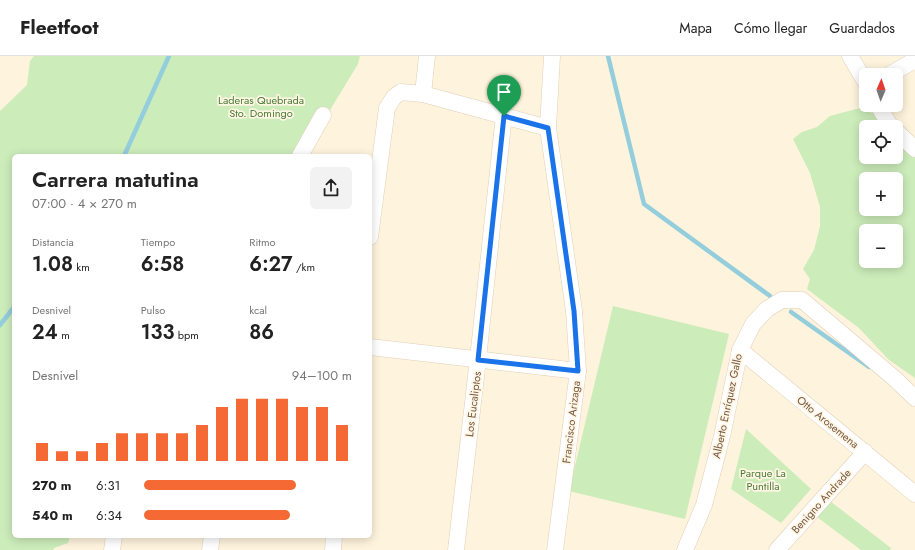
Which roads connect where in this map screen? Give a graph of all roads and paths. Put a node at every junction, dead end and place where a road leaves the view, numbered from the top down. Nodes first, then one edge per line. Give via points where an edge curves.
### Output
1 (427, 56) edge
2 (552, 56) edge
3 (850, 56) edge
4 (915, 60) edge
5 (901, 68) edge
6 (859, 71) edge
7 (423, 94) junction
8 (323, 115) dead end
9 (504, 116) junction
10 (548, 128) junction
11 (903, 138) edge
12 (915, 149) edge
13 (301, 154) edge
14 (372, 222) edge
15 (372, 347) edge
16 (740, 350) junction
17 (478, 360) junction
18 (578, 371) junction
19 (915, 398) edge
20 (865, 452) junction
21 (915, 494) edge
22 (114, 538) edge
23 (212, 538) edge
24 (334, 538) edge
25 (112, 550) edge
26 (210, 550) edge
27 (333, 550) edge
28 (456, 550) edge
29 (555, 550) edge
30 (685, 550) edge
31 (777, 550) edge

1 - 7 street
2 - 10 street, Francisco Arizaga
3 - 6 street
4 - 5 street
7 - 9 street
7 - 14 street via 401,92 387,108
8 - 13 street
9 - 10 street
9 - 17 street, Los Eucaliptos
10 - 18 street, Francisco Arizaga via 574,311
11 - 12 street
15 - 17 street
16 - 19 street, Alberto Enríquez Gallo via 753,324 767,309 782,300 802,300
16 - 20 street, Otto Arosemena
16 - 30 street, Alberto Enríquez Gallo via 704,505
17 - 18 street
17 - 28 street, Los Eucaliptos
18 - 29 street, Francisco Arizaga
20 - 21 street, Otto Arosemena
20 - 31 street, Benigno Andrade
22 - 25 street
23 - 26 street
24 - 27 street

